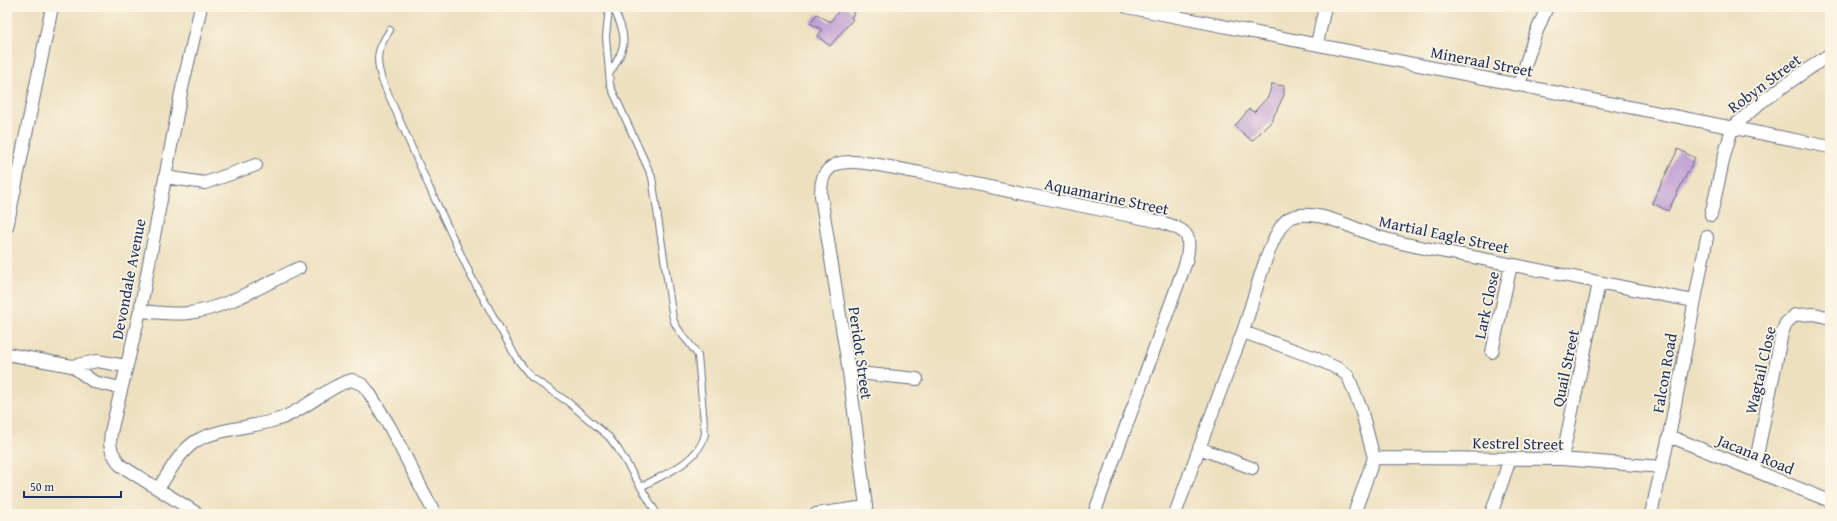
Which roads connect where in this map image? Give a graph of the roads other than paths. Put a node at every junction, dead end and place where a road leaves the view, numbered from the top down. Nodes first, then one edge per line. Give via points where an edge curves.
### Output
1 (52, 7) edge
2 (201, 7) edge
3 (609, 7) edge
4 (613, 7) edge
5 (1127, 7) edge
6 (1325, 7) edge
7 (1547, 7) edge
8 (390, 30) dead end
9 (1317, 44) junction
10 (1830, 54) edge
11 (610, 73) junction
12 (1519, 85) junction
13 (1732, 128) junction
14 (1830, 147) edge
15 (256, 166) dead end
16 (164, 177) junction
17 (821, 196) joint
18 (1711, 215) dead end
19 (7, 227) edge
20 (1707, 237) dead end
21 (1511, 265) junction
22 (299, 268) dead end
23 (1599, 283) junction
24 (1694, 302) junction
25 (140, 311) junction
26 (1830, 318) edge
27 (1243, 332) junction
28 (1492, 352) dead end
29 (7, 354) edge
30 (72, 366) junction
31 (126, 366) junction
32 (849, 372) junction
33 (918, 379) dead end
34 (121, 388) junction
35 (1669, 436) junction
36 (1199, 448) junction
37 (1374, 458) junction
38 (1510, 459) junction
39 (1562, 460) junction
40 (1662, 467) junction
41 (1252, 468) dead end
42 (1754, 470) junction
43 (641, 487) junction
44 (158, 489) junction
45 (1830, 501) edge
46 (867, 510) edge
47 (198, 514) edge
48 (435, 514) edge
49 (657, 514) edge
50 (816, 514) edge
51 (1094, 514) edge
52 (1175, 514) edge
53 (1354, 514) edge
54 (1491, 514) edge
55 (1650, 514) edge

1 - 19 street
2 - 16 street, Devondale Avenue
3 - 11 lane via 606,37
4 - 11 lane via 625,41
5 - 9 street, Mineraal Street
6 - 9 street
7 - 12 street
8 - 43 lane via 381,43 378,54 378,68 382,80 433,196 505,340 531,377 568,402 609,437
9 - 12 street, Mineraal Street
10 - 13 street, Robyn Street via 1761,102
11 - 43 lane via 612,90 652,177 673,319 676,328 698,356 705,434 703,443 692,458
12 - 13 street, Mineraal Street
13 - 14 street, Mineraal Street
13 - 18 street, Robyn Street
15 - 16 street via 205,183
16 - 25 street, Devondale Avenue
17 - 32 street, Peridot Street
17 - 51 street, Aquamarine Street via 822,179 830,167 846,161 859,162 1161,222 1186,233 1190,246 1186,262
20 - 24 street, Falcon Road
21 - 23 street, Martial Eagle Street
21 - 27 street, Martial Eagle Street via 1388,240 1315,216 1297,216 1285,222 1276,235
21 - 28 street, Lark Close
22 - 25 street via 225,303 205,309 177,314
23 - 24 street, Martial Eagle Street
23 - 39 street, Quail Street
24 - 35 street, Falcon Road
25 - 31 street, Devondale Avenue
26 - 42 street, Wagtail Close via 1815,314 1796,315 1786,323
27 - 36 street, Martial Eagle Street
27 - 37 street via 1313,357 1348,376 1361,409
29 - 30 street
30 - 31 street via 97,361
30 - 34 street via 94,382
31 - 34 street, Devondale Avenue
32 - 33 street
32 - 46 street, Peridot Street
34 - 44 street, Devondale Avenue via 111,432 112,452 120,465
35 - 40 street, Falcon Road
35 - 42 street, Jacana Road
36 - 41 street
36 - 52 street, Martial Eagle Street
37 - 38 street, Kestrel Street
37 - 53 street
38 - 39 street, Kestrel Street
38 - 54 street
39 - 40 street, Kestrel Street
40 - 55 street, Falcon Road
42 - 45 street, Jacana Road
43 - 49 lane
44 - 47 street, Devondale Avenue
44 - 48 street via 178,459 197,441 279,420 340,384 352,380 363,385 370,394
46 - 50 street

